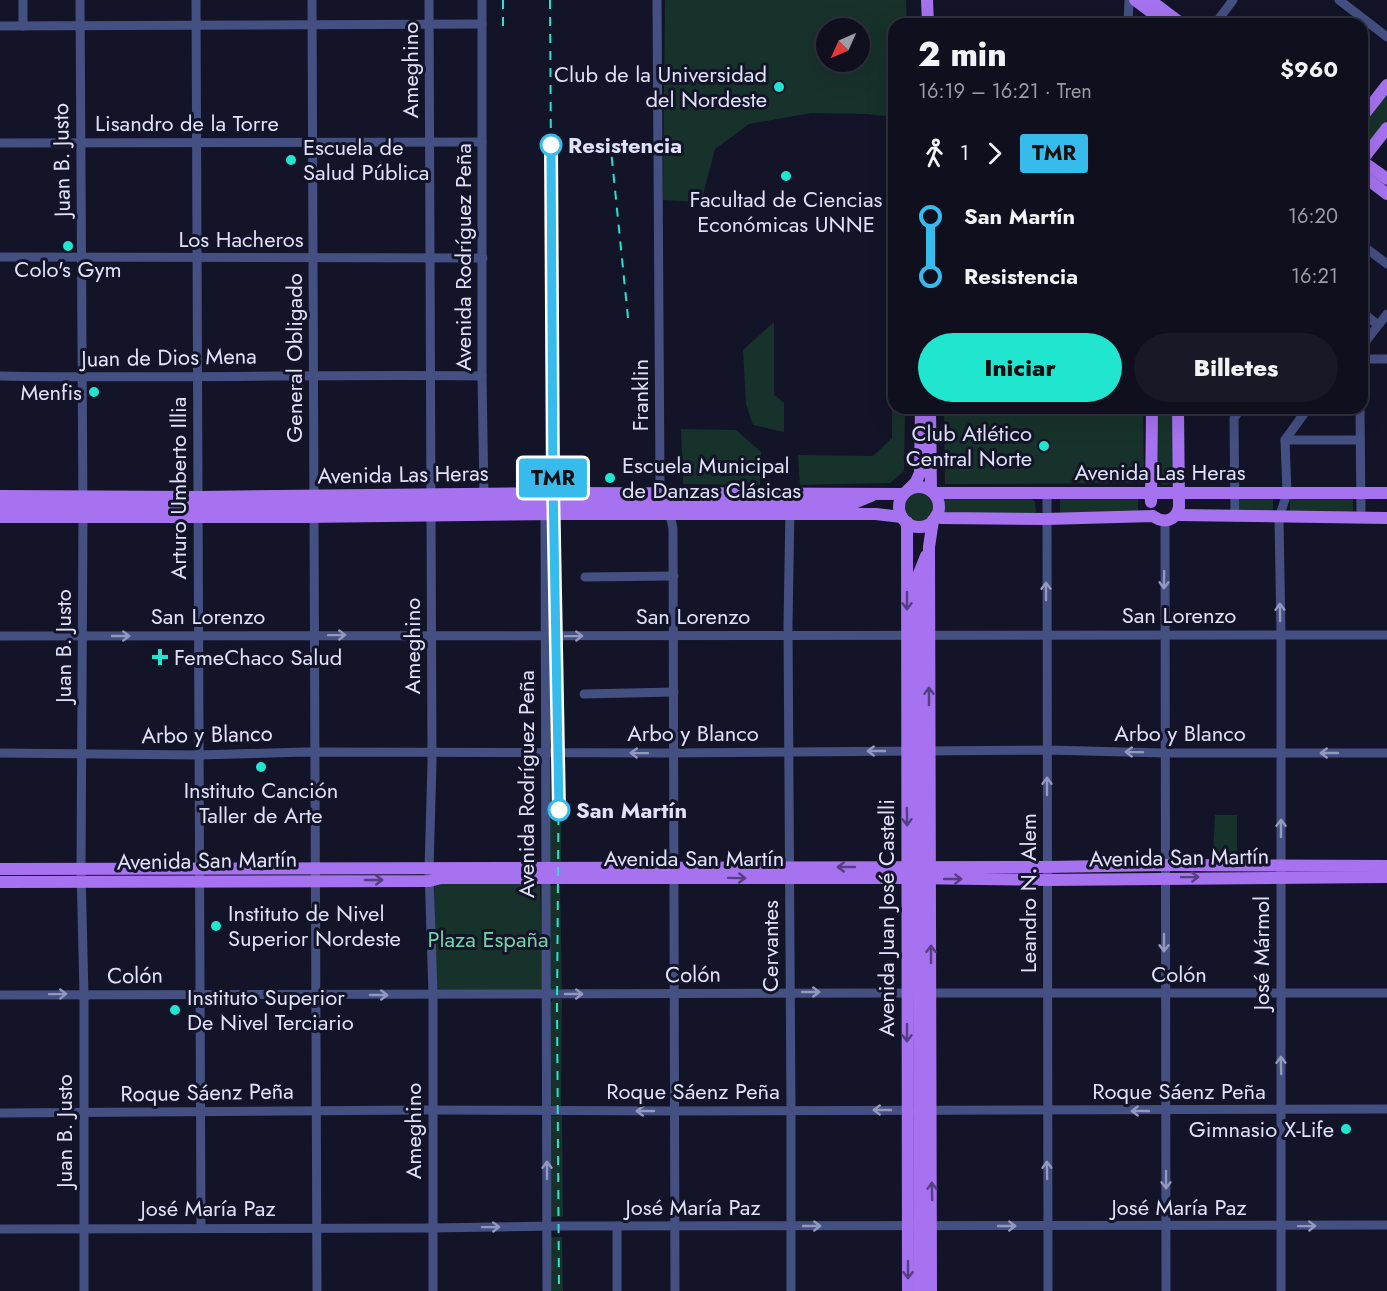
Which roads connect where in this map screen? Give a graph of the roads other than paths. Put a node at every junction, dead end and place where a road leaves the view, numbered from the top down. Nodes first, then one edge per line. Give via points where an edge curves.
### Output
1 (23, 0) edge
2 (80, 0) edge
3 (196, 0) edge
4 (312, 0) edge
5 (429, 0) edge
6 (482, 0) edge
7 (657, 0) edge
8 (920, 0) edge
9 (927, 0) edge
10 (1130, 0) edge
11 (1233, 0) edge
12 (1339, 0) edge
13 (1143, 1) edge
14 (920, 18) edge
15 (928, 18) edge
16 (1128, 18) edge
17 (1161, 18) edge
18 (1172, 18) edge
19 (1220, 18) edge
20 (1362, 18) edge
21 (1368, 22) edge
22 (482, 24) junction
23 (312, 25) junction
24 (0, 26) edge
25 (23, 26) junction
26 (80, 26) junction
27 (196, 26) junction
28 (429, 26) junction
29 (1387, 37) edge
30 (1387, 85) edge
31 (1368, 109) edge
32 (1387, 128) edge
33 (431, 141) junction
34 (482, 141) junction
35 (80, 142) junction
36 (197, 142) junction
37 (313, 142) junction
38 (0, 143) edge
39 (1368, 152) edge
40 (1368, 165) edge
41 (1368, 180) edge
42 (1387, 180) edge
43 (1387, 194) edge
44 (1368, 250) edge
45 (0, 257) edge
46 (82, 258) junction
47 (197, 258) junction
48 (313, 258) junction
49 (431, 258) junction
50 (483, 258) junction
51 (1387, 264) edge
52 (1387, 314) edge
53 (1368, 317) edge
54 (1378, 325) junction
55 (1368, 338) edge
56 (1368, 359) edge
57 (1387, 359) edge
58 (314, 374) junction
59 (198, 375) junction
60 (432, 375) junction
61 (0, 376) edge
62 (482, 376) junction
63 (81, 378) junction
64 (921, 414) edge
65 (930, 414) edge
66 (1153, 414) edge
67 (1177, 414) edge
68 (1237, 414) edge
69 (1304, 414) edge
70 (1360, 414) edge
71 (1285, 440) junction
72 (1360, 440) junction
73 (906, 492) junction
74 (932, 492) junction
75 (1361, 492) junction
76 (1235, 493) junction
77 (1287, 493) junction
78 (1387, 493) edge
79 (878, 494) junction
80 (1047, 494) junction
81 (0, 496) edge
82 (1165, 496) junction
83 (854, 503) junction
84 (484, 504) junction
85 (545, 504) junction
86 (666, 504) junction
87 (790, 504) junction
88 (431, 505) junction
89 (82, 506) junction
90 (314, 506) junction
91 (0, 507) edge
92 (198, 507) junction
93 (876, 514) junction
94 (0, 517) edge
95 (1235, 517) junction
96 (1361, 517) junction
97 (935, 518) junction
98 (1167, 518) junction
99 (1279, 518) junction
100 (1387, 518) edge
101 (904, 519) junction
102 (1046, 519) junction
103 (907, 545) junction
104 (929, 547) junction
105 (674, 576) junction
106 (918, 576) junction
107 (585, 577) dead end
108 (431, 634) junction
109 (918, 634) junction
110 (1046, 634) junction
111 (1164, 634) junction
112 (198, 635) junction
113 (673, 635) junction
114 (789, 635) junction
115 (1281, 635) junction
116 (1387, 635) edge
117 (0, 636) edge
118 (82, 636) junction
119 (315, 636) junction
120 (546, 636) junction
121 (674, 692) junction
122 (584, 694) dead end
123 (1047, 750) junction
124 (788, 751) junction
125 (917, 751) junction
126 (546, 752) junction
127 (0, 753) edge
128 (315, 753) junction
129 (432, 753) junction
130 (674, 753) junction
131 (1164, 753) junction
132 (1281, 753) junction
133 (1387, 753) edge
134 (83, 754) junction
135 (198, 755) junction
136 (1387, 866) edge
137 (0, 869) edge
138 (1165, 871) junction
139 (1281, 871) junction
140 (919, 872) junction
141 (546, 873) junction
142 (674, 873) junction
143 (790, 873) junction
144 (1047, 873) junction
145 (315, 874) junction
146 (199, 875) junction
147 (429, 875) junction
148 (81, 876) junction
149 (1387, 877) edge
150 (0, 882) edge
151 (790, 992) junction
152 (919, 993) junction
153 (1048, 993) junction
154 (1280, 993) junction
155 (1387, 993) edge
156 (200, 994) junction
157 (315, 994) junction
158 (673, 994) junction
159 (1164, 994) junction
160 (0, 995) edge
161 (433, 995) junction
162 (546, 995) junction
163 (84, 996) junction
164 (1387, 1109) edge
165 (317, 1110) junction
166 (433, 1110) junction
167 (791, 1110) junction
168 (919, 1110) junction
169 (1047, 1110) junction
170 (1282, 1110) junction
171 (201, 1111) junction
172 (547, 1111) junction
173 (675, 1111) junction
174 (1166, 1111) junction
175 (83, 1112) junction
176 (0, 1113) edge
177 (1387, 1225) edge
178 (546, 1226) junction
179 (617, 1226) junction
180 (675, 1226) junction
181 (790, 1226) junction
182 (920, 1226) junction
183 (1048, 1226) junction
184 (1166, 1226) junction
185 (201, 1227) junction
186 (316, 1227) junction
187 (1282, 1227) junction
188 (0, 1228) edge
189 (83, 1228) junction
190 (432, 1228) junction
191 (84, 1291) edge
192 (317, 1291) edge
193 (433, 1291) edge
194 (547, 1291) edge
195 (617, 1291) edge
196 (675, 1291) edge
197 (790, 1291) edge
198 (908, 1291) edge
199 (920, 1291) edge
200 (932, 1291) edge
201 (1048, 1291) edge
202 (1166, 1291) edge
203 (1281, 1291) edge

1 - 25 street
2 - 26 street, Juan B. Justo
3 - 27 street, Arturo Umberto Illia
4 - 23 street, General Obligado
5 - 28 street, Ameghino
6 - 22 street, Avenida Rodríguez Peña
7 - 86 street, Franklin via 660,483
8 - 14 main road
9 - 15 main road
10 - 16 street
11 - 19 street
12 - 20 street
13 - 17 main road
13 - 18 main road
21 - 29 street
22 - 28 street
22 - 34 street, Avenida Rodríguez Peña
23 - 27 street
23 - 28 street
23 - 37 street, General Obligado
24 - 25 street
25 - 26 street
26 - 27 street
26 - 35 street, Juan B. Justo
27 - 36 street, Arturo Umberto Illia
28 - 33 street, Ameghino
30 - 31 main road
32 - 39 main road
33 - 34 street, Lisandro de la Torre
33 - 37 street, Lisandro de la Torre
33 - 49 street, Ameghino
34 - 50 street, Avenida Rodríguez Peña
35 - 36 street, Lisandro de la Torre
35 - 38 street, Lisandro de la Torre
35 - 46 street, Juan B. Justo
36 - 37 street, Lisandro de la Torre
36 - 47 street, Arturo Umberto Illia
37 - 48 street, General Obligado
40 - 42 main road
41 - 43 main road
44 - 51 street
45 - 46 street, Los Hacheros
46 - 47 street, Los Hacheros
46 - 63 street, Juan B. Justo
47 - 48 street, Los Hacheros
47 - 59 street, Arturo Umberto Illia
48 - 49 street, Los Hacheros
48 - 58 street, General Obligado
49 - 50 street, Los Hacheros
49 - 60 street, Ameghino
50 - 62 street, Avenida Rodríguez Peña
52 - 54 street
53 - 54 street
54 - 55 street
56 - 57 street
58 - 59 street, Juan de Dios Mena
58 - 60 street, Juan de Dios Mena
58 - 90 street, General Obligado
59 - 63 street, Juan de Dios Mena
59 - 92 street, Arturo Umberto Illia
60 - 62 street, Juan de Dios Mena
60 - 88 street, Ameghino
61 - 63 street, Juan de Dios Mena
62 - 84 street, Avenida Rodríguez Peña
63 - 89 street, Juan B. Justo
64 - 73 main road via 920,473
65 - 74 main road
66 - 82 main road
67 - 82 main road
68 - 76 street via 1234,418
69 - 71 street
70 - 72 street
71 - 72 street
71 - 77 street, José Mármol
72 - 75 street
73 - 74 main road via 919,487
73 - 79 main road, Avenida Las Heras
73 - 101 main road via 900,505
74 - 80 main road, Avenida Las Heras
74 - 97 main road via 938,502
75 - 77 main road, Avenida Las Heras
75 - 78 main road, Avenida Las Heras
75 - 96 street
76 - 77 main road, Avenida Las Heras
76 - 82 main road, Avenida Las Heras
76 - 95 street
77 - 99 street, José Mármol
79 - 83 main road, Avenida Las Heras
79 - 87 main road, Avenida Las Heras
80 - 82 main road, Avenida Las Heras
80 - 102 street, Leandro N. Alem
81 - 89 main road, Avenida Las Heras
82 - 98 main road via 1179,507
82 - 98 main road via 1151,510
83 - 87 main road, Avenida Las Heras
83 - 93 main road, Avenida Las Heras
84 - 85 main road, Avenida Las Heras
84 - 88 main road, Avenida Las Heras
85 - 86 main road, Avenida Las Heras
85 - 120 street, Avenida Rodríguez Peña
86 - 87 main road, Avenida Las Heras
86 - 105 street, Franklin via 673,529
87 - 93 main road, Avenida Las Heras
87 - 114 street, Cervantes
88 - 90 main road, Avenida Las Heras
88 - 108 street, Ameghino
89 - 91 main road, Avenida Las Heras
89 - 92 main road, Avenida Las Heras
89 - 94 main road, Avenida Las Heras
89 - 118 street, Juan B. Justo
90 - 92 main road, Avenida Las Heras
90 - 119 street, General Obligado
92 - 112 street, Arturo Umberto Illia
93 - 101 main road, Avenida Las Heras
95 - 98 main road, Avenida Las Heras
95 - 99 main road, Avenida Las Heras
96 - 99 main road, Avenida Las Heras
96 - 100 main road, Avenida Las Heras
97 - 101 main road via 920,526
97 - 102 main road, Avenida Las Heras
97 - 104 main road, Avenida Juan José Castelli
98 - 102 main road, Avenida Las Heras
98 -> 111 street
115 -> 99 street, José Mármol
101 - 103 main road, Avenida Juan José Castelli
110 -> 102 street, Leandro N. Alem
103 - 106 main road, Avenida Juan José Castelli
103 -> 109 main road, Avenida Juan José Castelli
104 - 106 main road, Avenida Juan José Castelli
104 - 109 main road, Avenida Juan José Castelli
105 - 107 street
105 - 113 street, Franklin
106 - 109 main road, Avenida Juan José Castelli
119 -> 108 street, San Lorenzo
108 - 120 street, San Lorenzo
108 - 129 street, Ameghino
109 - 110 street, San Lorenzo
109 - 114 street, San Lorenzo
109 - 125 main road, Avenida Juan José Castelli
110 - 111 street, San Lorenzo
110 - 123 street, Leandro N. Alem
111 - 115 street, San Lorenzo
111 - 131 street
118 -> 112 street, San Lorenzo
112 - 119 street, San Lorenzo
112 - 135 street, Arturo Umberto Illia
113 - 114 street, San Lorenzo
120 -> 113 street, San Lorenzo
113 - 121 street, Franklin
114 - 124 street, Cervantes
115 - 116 street, San Lorenzo
115 - 132 street, José Mármol
117 - 118 street, San Lorenzo
118 - 134 street, Juan B. Justo
119 - 128 street, General Obligado
120 - 126 street, Avenida Rodríguez Peña
121 - 122 street
121 - 130 street, Franklin
123 - 125 street, Arbo y Blanco
131 -> 123 street, Arbo y Blanco
144 -> 123 street, Leandro N. Alem
125 -> 124 street, Arbo y Blanco
124 - 130 street, Arbo y Blanco
124 - 143 street, Cervantes
125 - 140 main road, Avenida Juan José Castelli
126 - 129 street, Arbo y Blanco
130 -> 126 street, Arbo y Blanco
126 - 141 street, Avenida Rodríguez Peña
127 - 134 street, Arbo y Blanco
128 - 129 street, Arbo y Blanco
128 - 135 street, Arbo y Blanco
128 - 145 street, General Obligado
129 - 147 street, Ameghino
130 - 142 street, Franklin
131 - 132 street, Arbo y Blanco
131 - 138 street
133 -> 132 street, Arbo y Blanco
139 -> 132 street, José Mármol
134 - 135 street, Arbo y Blanco
134 - 148 street, Juan B. Justo
135 - 146 street, Arturo Umberto Illia
136 - 139 main road, Avenida San Martín
137 - 148 main road, Avenida San Martín
138 - 139 main road, Avenida San Martín
138 - 144 main road, Avenida San Martín
138 -> 159 street
139 - 149 main road, Avenida San Martín
139 - 154 street, José Mármol
140 - 143 main road, Avenida San Martín
140 - 144 main road, Avenida San Martín
140 - 152 main road, Avenida Juan José Castelli
141 - 142 main road, Avenida San Martín
141 - 147 main road, Avenida San Martín
141 - 162 street, Avenida Rodríguez Peña
142 - 143 main road, Avenida San Martín
142 - 158 street, Franklin
143 - 151 street, Cervantes
144 - 153 street, Leandro N. Alem
145 - 146 main road, Avenida San Martín
145 - 147 main road, Avenida San Martín
145 - 157 street, General Obligado
146 - 148 main road, Avenida San Martín
146 - 156 street, Arturo Umberto Illia
147 - 161 street, Ameghino
148 - 150 main road, Avenida San Martín
148 - 163 street, Juan B. Justo
151 -> 152 street, Colón
151 - 158 street, Colón
151 - 167 street, Cervantes
152 - 153 street, Colón
152 - 168 main road, Avenida Juan José Castelli
153 - 159 street, Colón
153 - 169 street, Leandro N. Alem
154 - 155 street, Colón
154 - 159 street, Colón
170 -> 154 street, José Mármol
156 - 157 street, Colón
156 - 163 street, Colón
156 - 171 street, Arturo Umberto Illia
157 -> 161 street, Colón
157 - 165 street, General Obligado
162 -> 158 street, Colón
158 - 173 street, Franklin
159 - 174 street
160 -> 163 street, Colón
161 - 162 street, Colón
161 - 166 street, Ameghino
162 - 172 street, Avenida Rodríguez Peña
163 - 175 street, Juan B. Justo
164 - 170 street, Roque Sáenz Peña
165 - 166 street, Roque Sáenz Peña
165 - 171 street, Roque Sáenz Peña
165 - 186 street, General Obligado
166 - 172 street, Roque Sáenz Peña
166 - 190 street, Ameghino
168 -> 167 street, Roque Sáenz Peña
167 - 173 street, Roque Sáenz Peña
167 - 181 street, Cervantes
168 - 169 street, Roque Sáenz Peña
168 - 182 main road, Avenida Juan José Castelli
174 -> 169 street, Roque Sáenz Peña
183 -> 169 street, Leandro N. Alem
170 - 174 street, Roque Sáenz Peña
170 - 187 street, José Mármol
171 - 175 street, Roque Sáenz Peña
171 - 185 street, Arturo Umberto Illia
173 -> 172 street, Roque Sáenz Peña
178 -> 172 street, Avenida Rodríguez Peña
173 - 180 street, Franklin
174 -> 184 street
175 - 176 street, Roque Sáenz Peña
175 - 189 street, Juan B. Justo
187 -> 177 street, José María Paz
178 - 179 street, José María Paz
190 -> 178 street, José María Paz
178 - 194 street, Avenida Rodríguez Peña
179 - 180 street, José María Paz
179 - 195 street
180 - 181 street, José María Paz
180 - 196 street, Franklin
181 -> 182 street, José María Paz
181 - 197 street, Cervantes
182 -> 183 street, José María Paz
182 -> 198 main road, Avenida Juan José Castelli
182 - 199 main road, Avenida Juan José Castelli
182 - 200 main road, Avenida Juan José Castelli
183 - 184 street, José María Paz
183 - 201 street, Leandro N. Alem
184 - 187 street, José María Paz
184 - 202 street
185 - 186 street, José María Paz
185 - 189 street, José María Paz
186 - 190 street, José María Paz
186 - 192 street, General Obligado
187 - 203 street, José Mármol
188 - 189 street, José María Paz
189 - 191 street, Juan B. Justo
190 - 193 street, Ameghino

